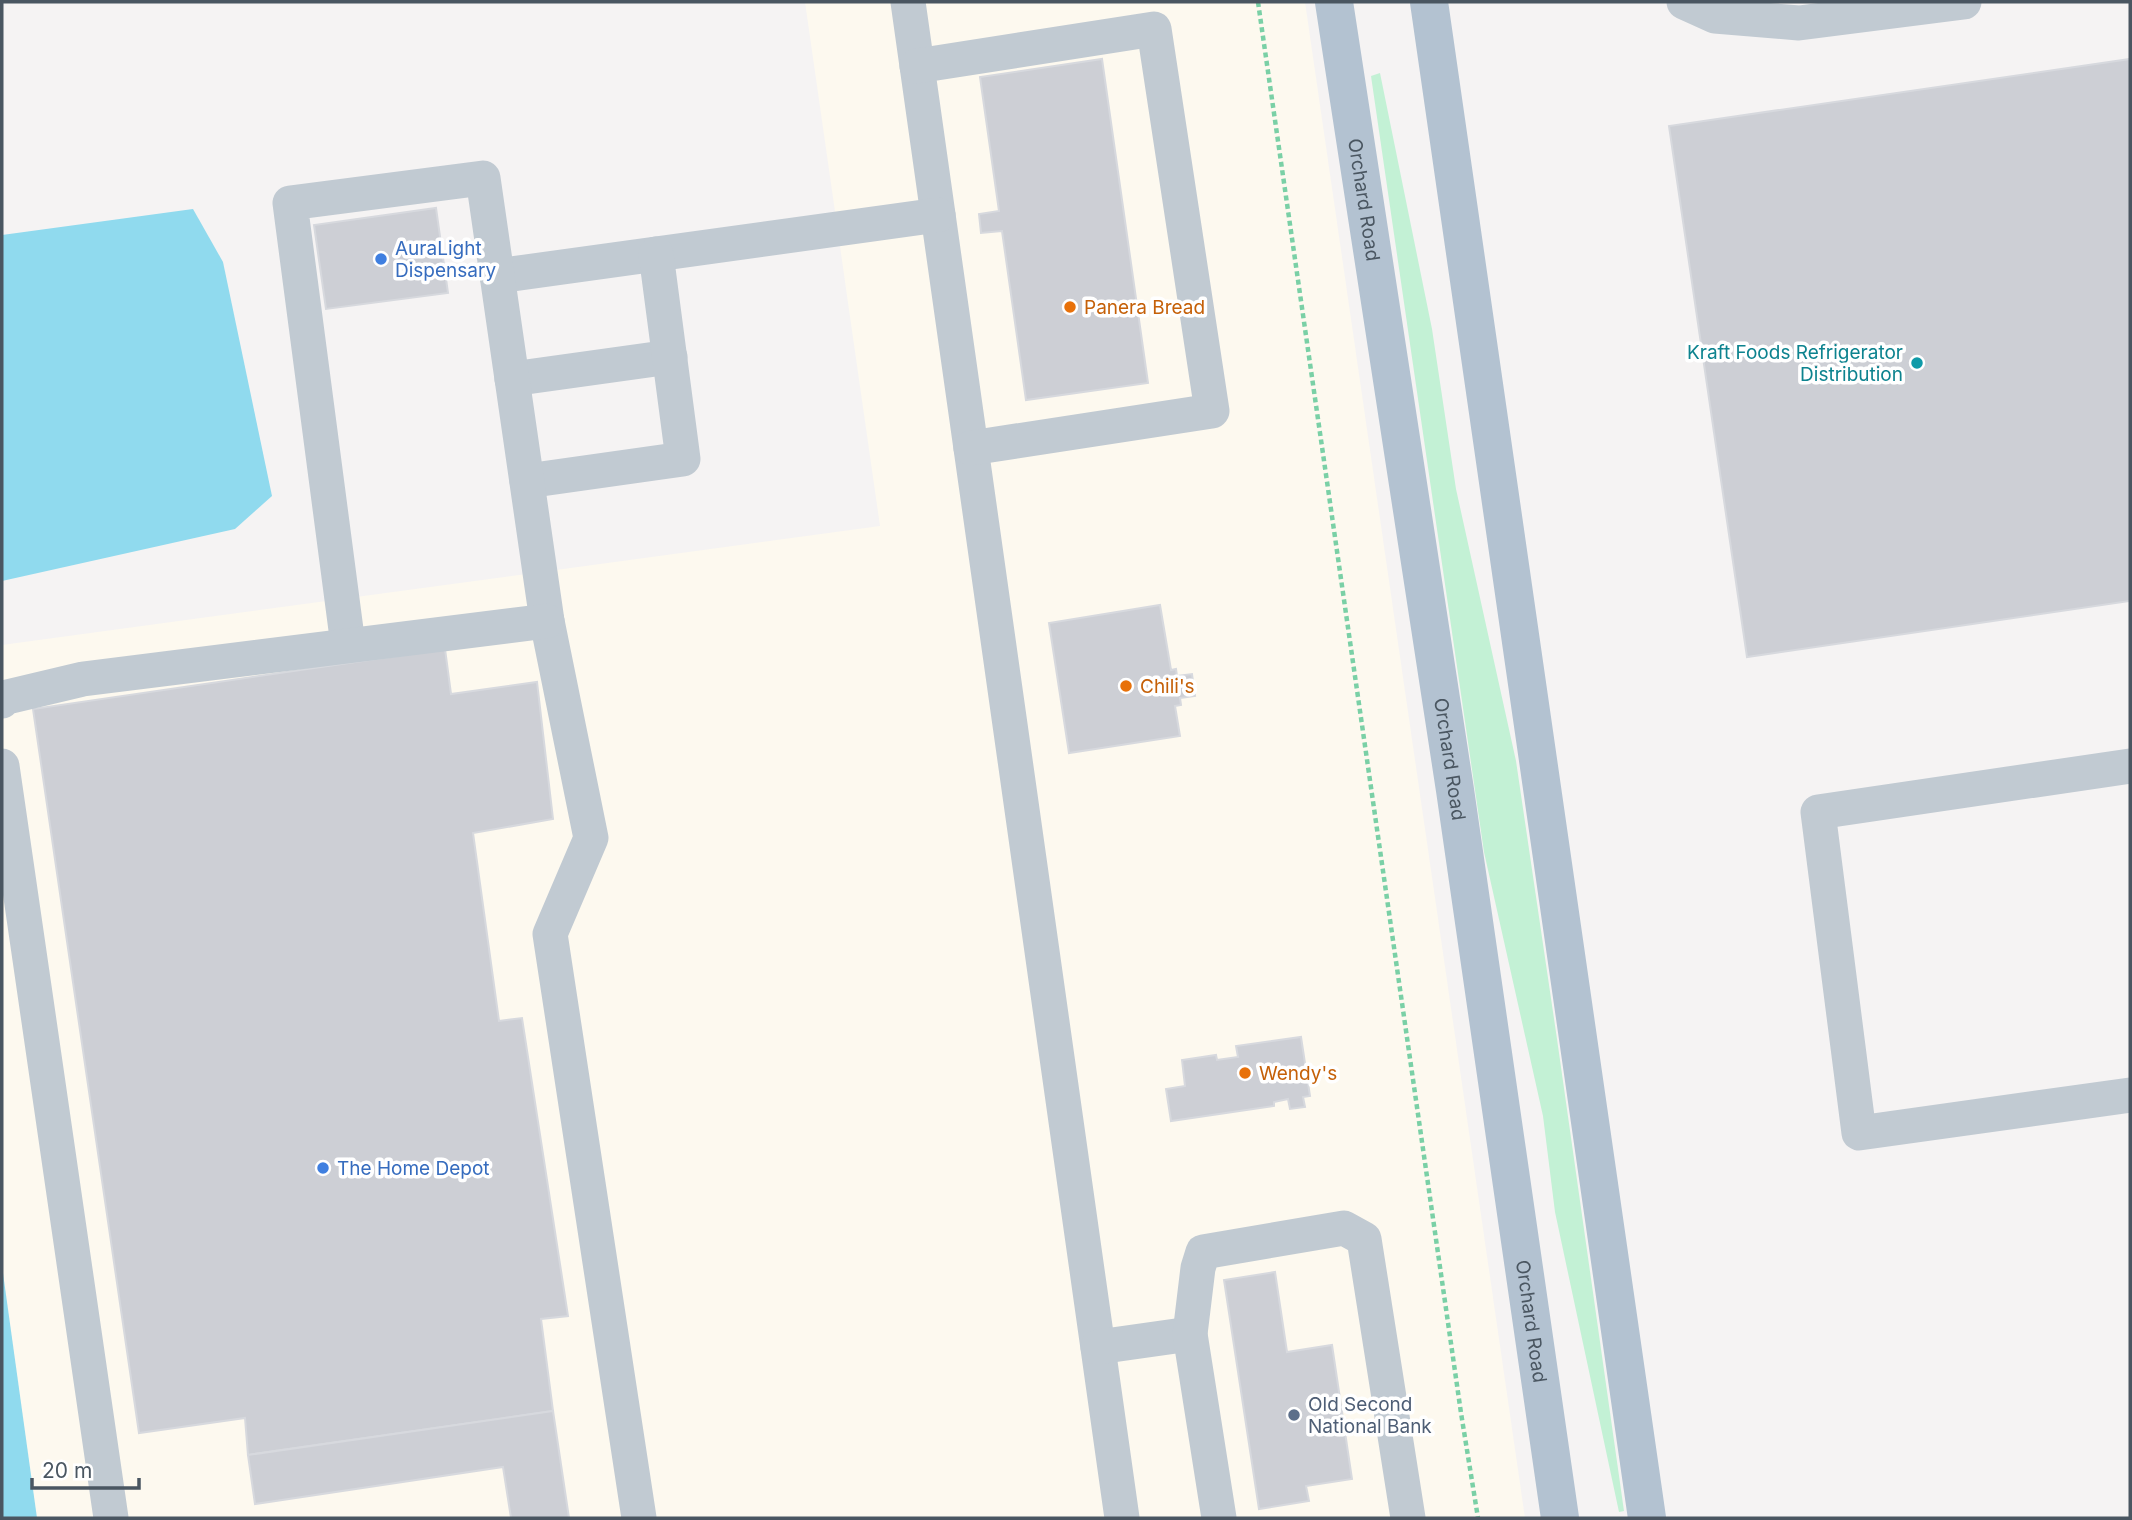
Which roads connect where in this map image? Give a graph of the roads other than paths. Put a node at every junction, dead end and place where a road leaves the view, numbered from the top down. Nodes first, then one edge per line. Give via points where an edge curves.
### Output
1 (908, 2) edge
2 (1334, 2) edge
3 (1429, 2) edge
4 (1684, 2) edge
5 (1964, 2) edge
6 (917, 66) junction
7 (938, 215) junction
8 (656, 254) junction
9 (497, 276) junction
10 (670, 358) junction
11 (512, 379) junction
12 (971, 448) junction
13 (527, 481) junction
14 (547, 621) junction
15 (348, 645) junction
16 (2, 701) edge
17 (2, 766) edge
18 (2130, 766) edge
19 (2130, 1095) edge
20 (1190, 1334) junction
21 (1098, 1347) junction
22 (111, 1518) edge
23 (639, 1518) edge
24 (1122, 1518) edge
25 (1219, 1518) edge
26 (1408, 1518) edge
27 (1560, 1518) edge
28 (1647, 1518) edge

1 - 6 lane
2 - 27 main road, Orchard Road
3 - 28 main road
4 - 5 lane via 1715,16 1799,23
6 - 7 lane
6 - 12 lane via 1154,29 1212,411
7 - 8 lane
7 - 12 lane
8 - 9 lane
8 - 10 lane
9 - 11 lane
9 - 15 lane via 483,178 290,203
10 - 11 lane
10 - 13 lane via 683,459
11 - 13 lane
12 - 21 lane
13 - 14 lane
14 - 15 lane
14 - 23 lane via 591,838 550,934
15 - 16 lane via 83,679
17 - 22 lane
18 - 19 lane via 1818,812 1859,1133
20 - 21 lane
20 - 25 lane
20 - 26 lane via 1203,1252 1344,1228 1364,1239
21 - 24 lane

